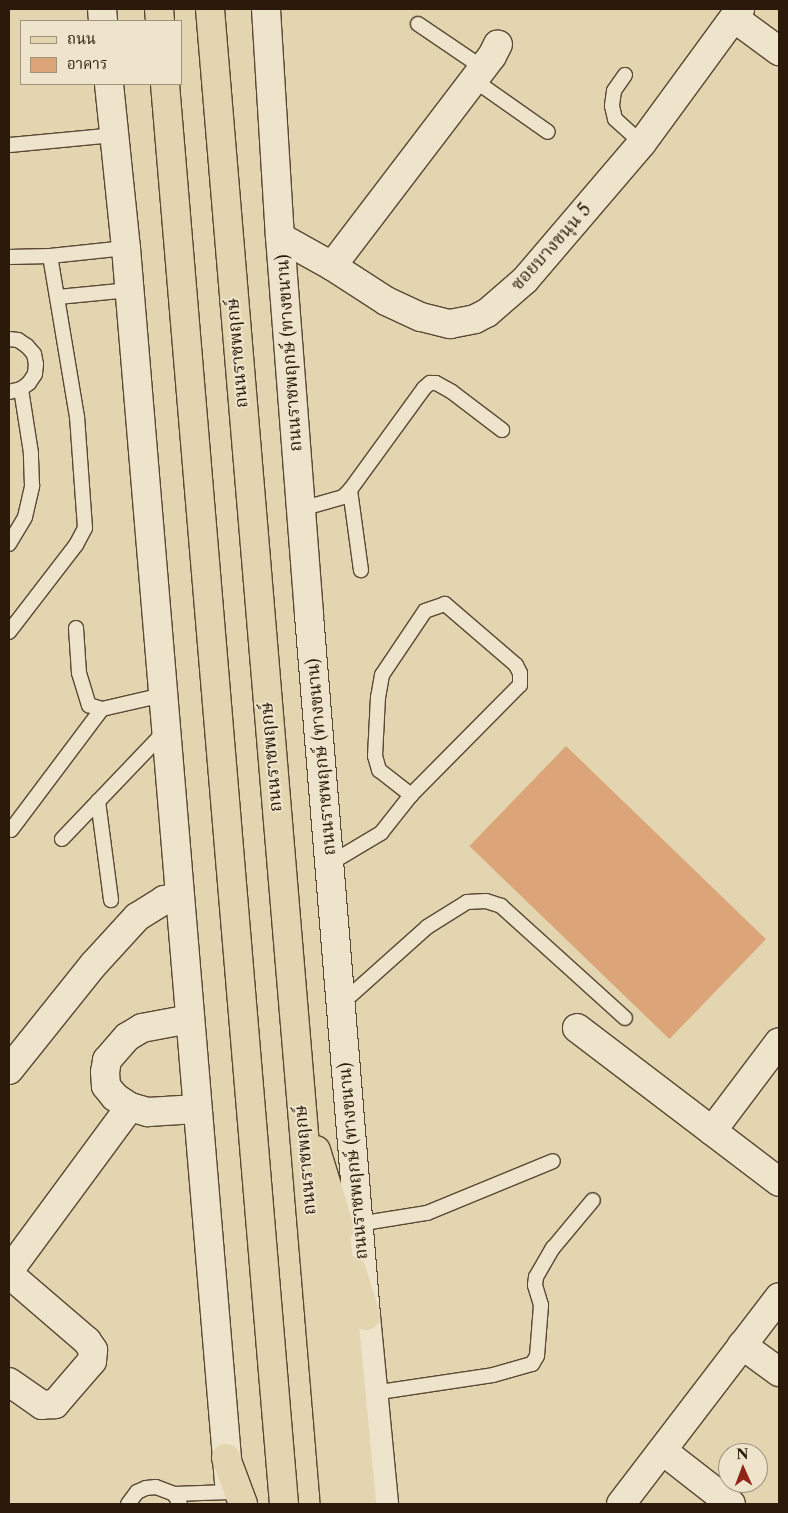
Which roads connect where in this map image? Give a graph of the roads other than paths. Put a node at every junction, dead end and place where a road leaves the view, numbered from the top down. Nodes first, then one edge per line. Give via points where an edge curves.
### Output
1 (210, 9) edge
2 (266, 9) edge
3 (737, 13) edge
4 (418, 24) dead end
5 (498, 44) dead end
6 (779, 51) edge
7 (478, 74) junction
8 (625, 75) dead end
9 (109, 85) edge
10 (165, 85) edge
11 (548, 132) dead end
12 (114, 135) junction
13 (642, 143) junction
14 (9, 145) edge
15 (280, 237) junction
16 (126, 248) junction
17 (50, 256) junction
18 (9, 257) edge
19 (332, 266) junction
20 (130, 290) junction
21 (58, 297) junction
22 (9, 339) edge
23 (15, 391) edge
24 (502, 430) dead end
25 (350, 490) junction
26 (301, 509) junction
27 (9, 544) edge
28 (361, 570) dead end
29 (76, 628) dead end
30 (9, 632) edge
31 (163, 695) junction
32 (102, 709) junction
33 (166, 729) junction
34 (411, 795) junction
35 (98, 800) junction
36 (11, 830) dead end
37 (62, 839) dead end
38 (329, 864) junction
39 (180, 897) junction
40 (111, 900) dead end
41 (341, 1004) junction
42 (625, 1018) dead end
43 (190, 1020) junction
44 (577, 1028) dead end
45 (779, 1042) edge
46 (9, 1070) edge
47 (300, 1093) junction
48 (130, 1107) junction
49 (197, 1109) junction
50 (712, 1131) junction
51 (553, 1161) dead end
52 (779, 1182) edge
53 (592, 1200) dead end
54 (334, 1211) junction
55 (358, 1224) junction
56 (9, 1272) edge
57 (779, 1297) edge
58 (366, 1316) junction
59 (742, 1345) junction
60 (779, 1372) edge
61 (9, 1382) edge
62 (362, 1388) junction
63 (663, 1451) junction
64 (177, 1499) edge
65 (234, 1500) edge
66 (128, 1504) edge
67 (284, 1504) edge
68 (335, 1504) edge
69 (362, 1504) edge
70 (384, 1504) edge
71 (621, 1504) edge
72 (731, 1504) edge

1 - 47 main road, ถนนราชพฤกษ์
2 - 15 main road, ถนนราชพฤกษ์ (ทางขนาน)
3 - 6 main road, ซอยบางขนุน 5
3 - 13 main road, ซอยบางขนุน 5
4 - 7 lane
5 - 7 main road
7 - 11 lane
7 - 19 main road
8 - 13 lane via 614,91 612,106 615,119
9 - 12 main road
10 - 67 main road
12 - 14 lane
12 - 16 main road
13 - 19 main road, ซอยบางขนุน 5 via 525,280 487,313 475,319 450,324 421,318 386,301
15 - 19 main road, ซอยบางขนุน 5
15 - 26 main road, ถนนราชพฤกษ์ (ทางขนาน)
16 - 17 lane
16 - 20 main road
17 - 18 lane
17 - 21 lane
20 - 21 lane
20 - 31 main road
21 - 30 lane via 77,417 85,528 76,545
22 - 23 lane via 27,346 34,354 36,364 35,374 29,383
23 - 27 lane via 31,452 32,486 25,518
24 - 25 lane via 452,392 430,383
25 - 26 lane via 343,497
25 - 28 lane
26 - 38 main road, ถนนราชพฤกษ์ (ทางขนาน)
29 - 32 lane via 79,673 88,705
31 - 32 lane
31 - 33 main road
32 - 36 lane
33 - 35 lane
33 - 39 main road
34 - 34 lane via 520,685 516,665 445,604 425,611 382,675 378,697 375,756 379,770
34 - 38 lane via 381,833
35 - 37 lane
35 - 40 lane
38 - 41 main road, ถนนราชพฤกษ์ (ทางขนาน)
39 - 43 main road
39 - 46 main road via 164,900 137,917 94,964
41 - 42 lane via 427,927 467,902 486,901 501,906
41 - 55 main road, ถนนราชพฤกษ์ (ทางขนาน)
43 - 48 main road via 142,1028 127,1036 107,1060 106,1086
43 - 49 main road
44 - 50 main road
45 - 50 main road
47 - 54 main road
47 - 68 main road, ถนนราชพฤกษ์
48 - 49 main road via 148,1112
48 - 56 main road
49 - 65 main road via 226,1458
50 - 52 main road
51 - 55 lane via 427,1213
53 - 62 lane via 553,1248 536,1276 535,1286 541,1305 537,1356 532,1364 493,1375
54 - 58 main road
54 - 62 main road
55 - 58 main road, ถนนราชพฤกษ์ (ทางขนาน)
56 - 61 main road via 87,1341 93,1350 92,1361 55,1404 42,1405
57 - 59 main road
58 - 62 main road, ถนนราชพฤกษ์ (ทางขนาน)
59 - 60 main road
59 - 63 main road
62 - 69 main road
62 - 70 main road, ถนนราชพฤกษ์ (ทางขนาน)
63 - 71 main road
63 - 72 main road
64 - 65 lane
64 - 66 lane via 156,1486 137,1492

